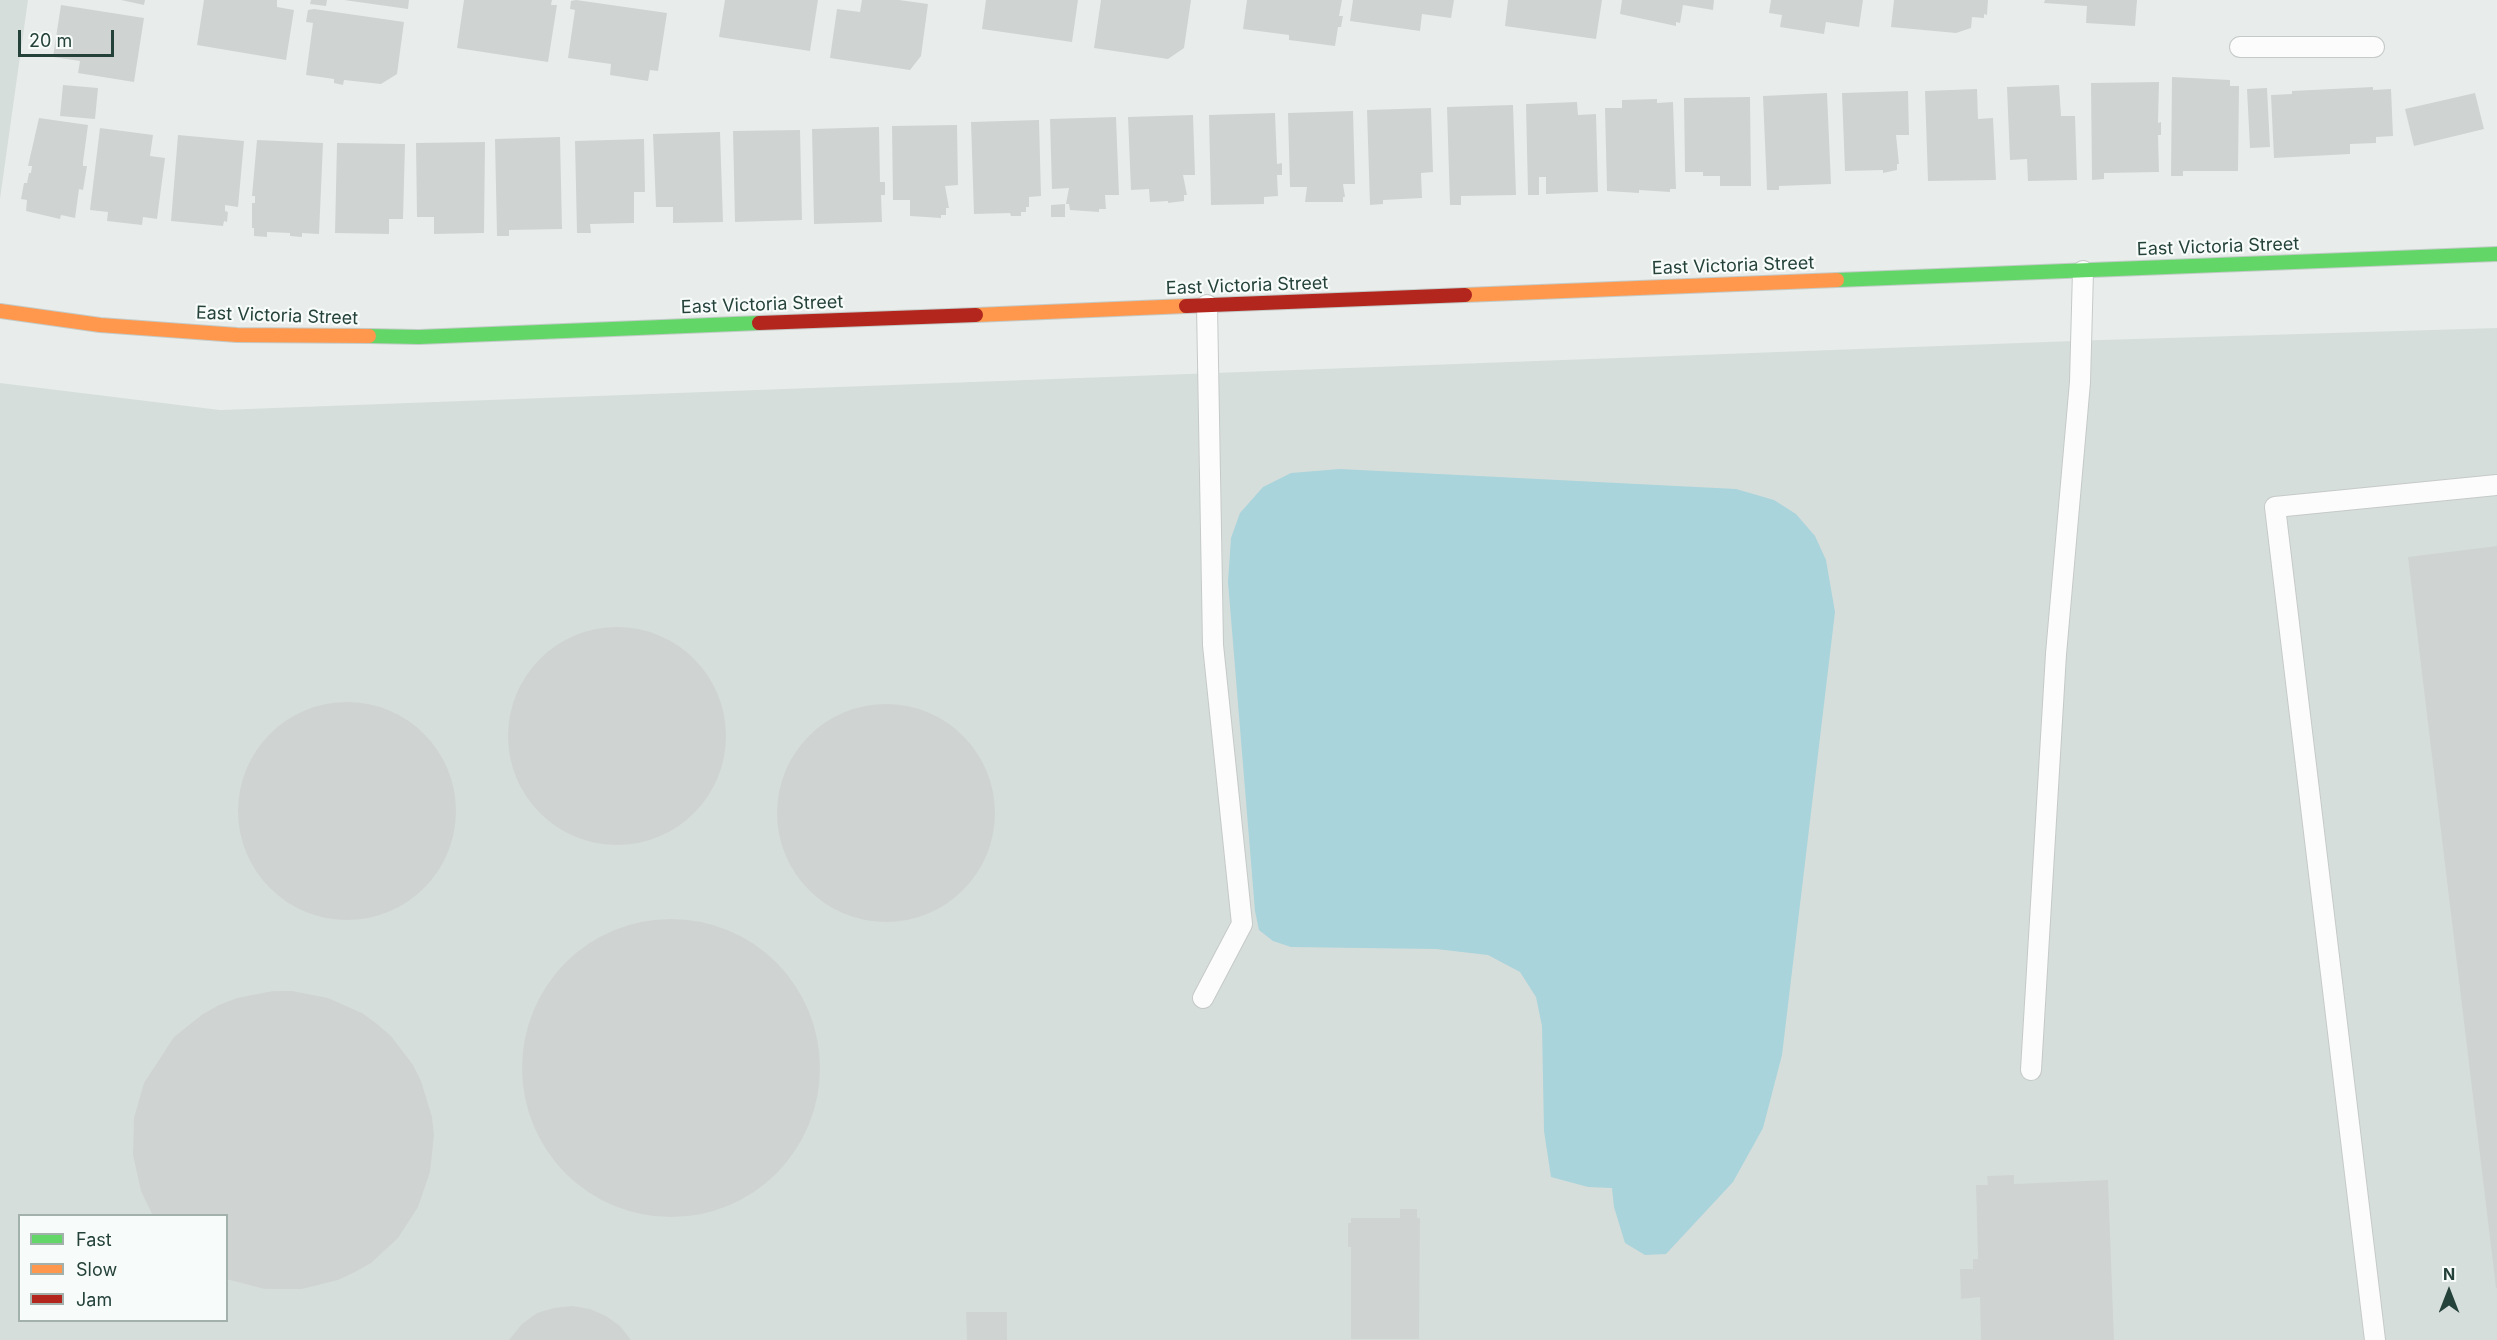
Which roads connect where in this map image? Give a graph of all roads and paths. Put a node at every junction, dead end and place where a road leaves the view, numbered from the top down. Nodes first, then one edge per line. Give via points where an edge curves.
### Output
1 (2240, 46) dead end
2 (2374, 46) dead end
3 (2497, 254) edge
4 (2083, 271) junction
5 (1207, 305) junction
6 (0, 311) edge
7 (2497, 485) edge
8 (1203, 998) dead end
9 (2031, 1070) dead end
10 (2375, 1340) edge

1 - 2 lane
3 - 4 street, East Victoria Street
4 - 5 street, East Victoria Street
4 - 9 lane via 2080,382 2056,654
5 - 6 street, East Victoria Street via 419,337 237,335 100,325
5 - 8 lane via 1213,645 1242,924
7 - 10 lane via 2275,507

